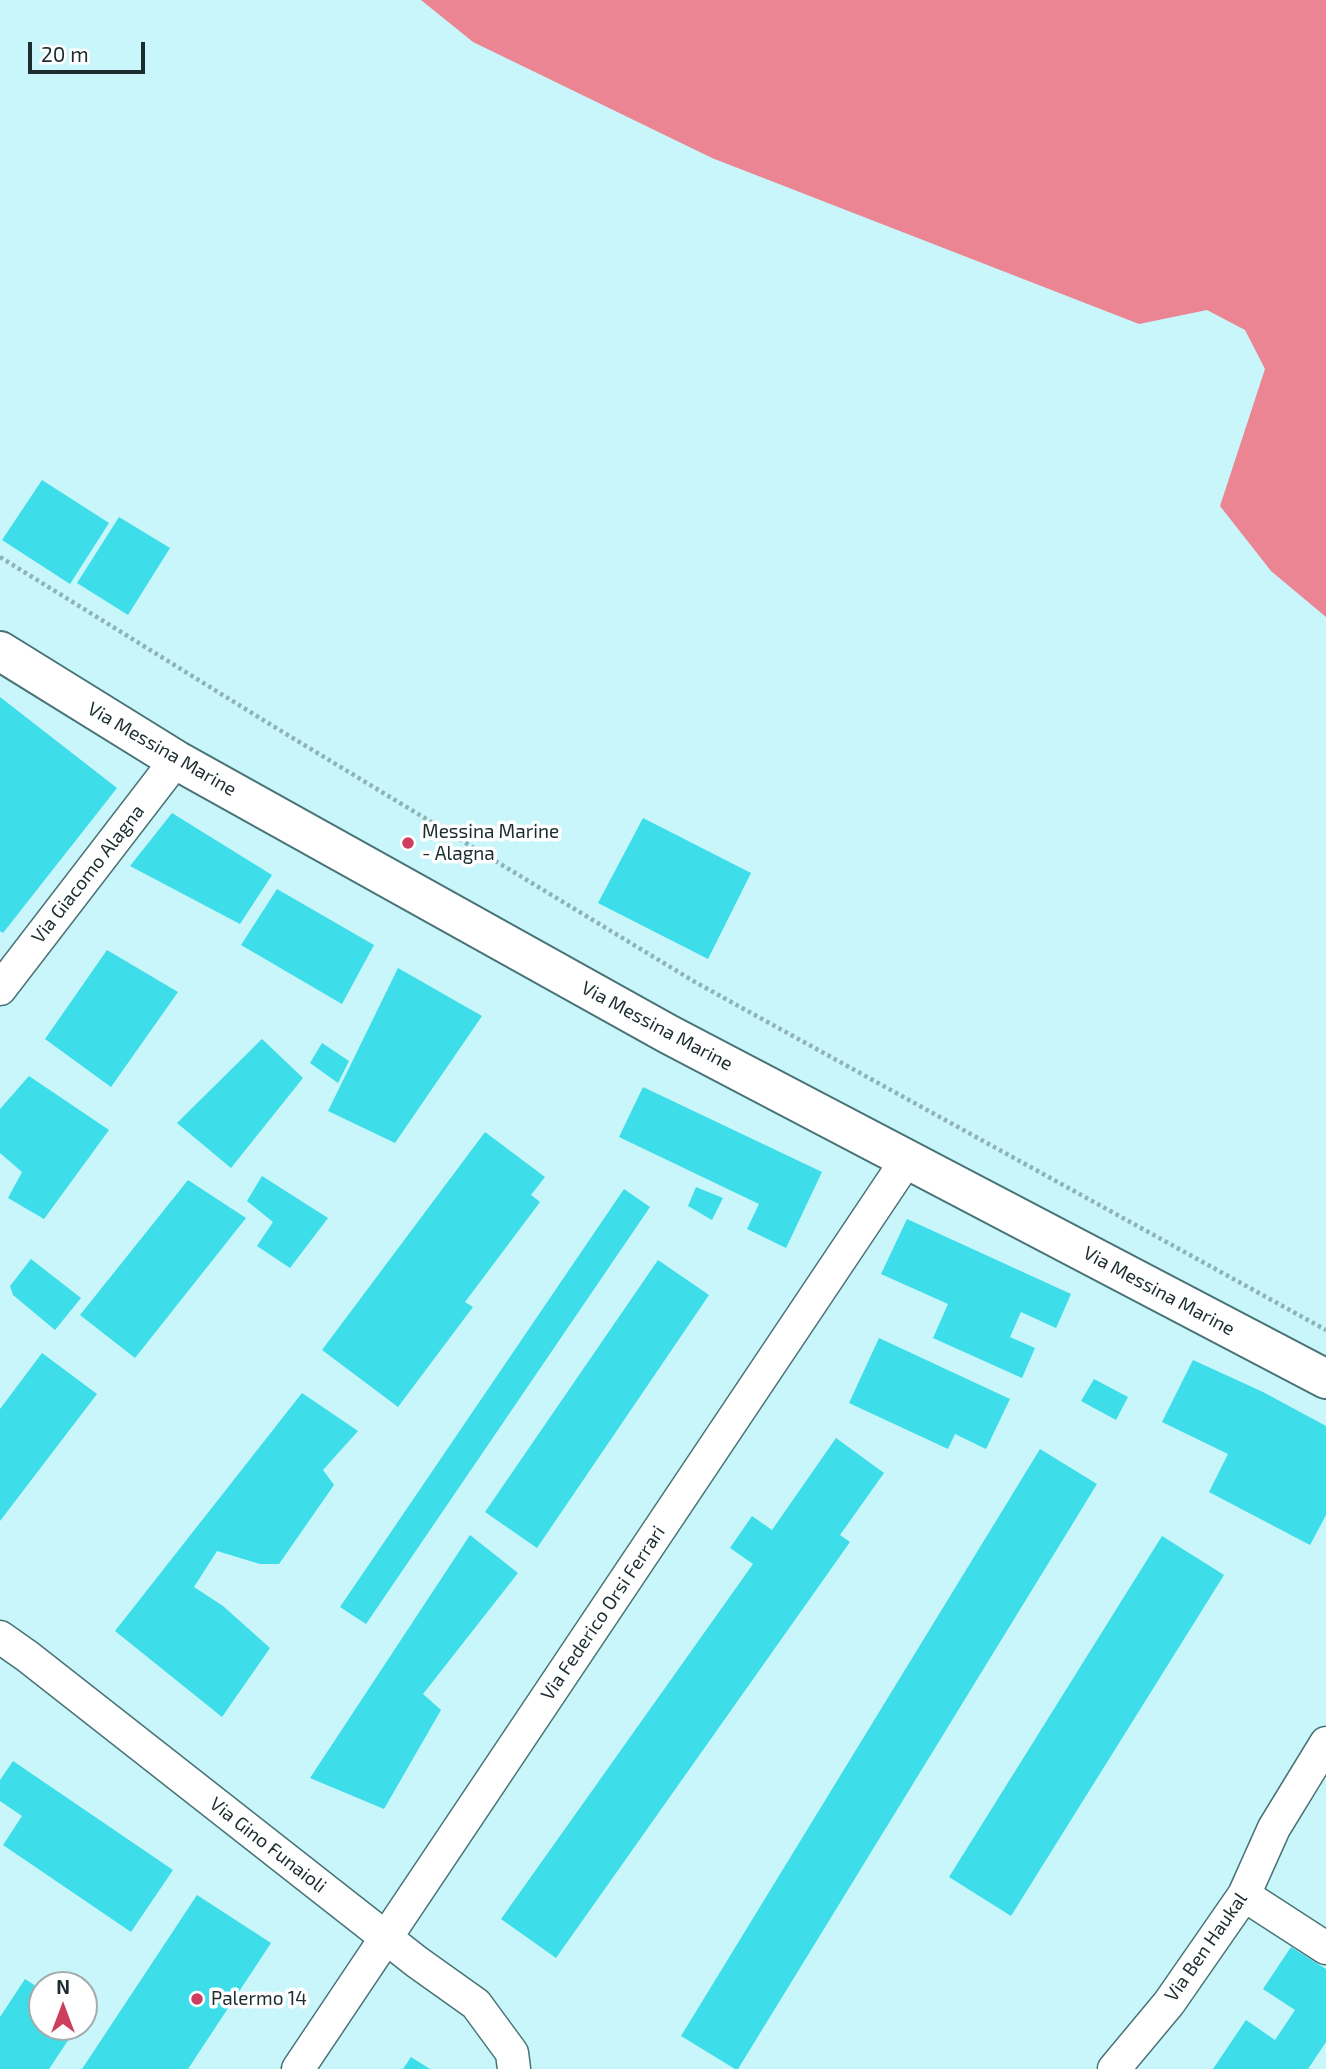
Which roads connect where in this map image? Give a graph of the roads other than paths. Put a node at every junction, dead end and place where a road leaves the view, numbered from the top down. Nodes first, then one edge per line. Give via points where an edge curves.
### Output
1 (0, 651) edge
2 (176, 760) junction
3 (0, 989) edge
4 (908, 1158) junction
5 (1326, 1379) edge
6 (0, 1637) edge
7 (1326, 1743) edge
8 (1244, 1895) junction
9 (386, 1937) junction
10 (1326, 1948) edge
11 (298, 2069) edge
12 (514, 2069) edge
13 (1114, 2069) edge

1 - 2 main road, Via Messina Marine
2 - 3 street, Via Giacomo Alagna
2 - 4 main road, Via Messina Marine via 668,1034
4 - 5 main road, Via Messina Marine
4 - 9 street, Via Federico Orsi Ferrari
6 - 9 street, Via Gino Funaioli
7 - 8 street, Via Ben Haukal via 1274,1828
8 - 10 street
8 - 13 street, Via Ben Haukal via 1168,2003
9 - 11 street, Via Federico Orsi Ferrari
9 - 12 street, Via Gino Funaioli via 476,2004 512,2053

